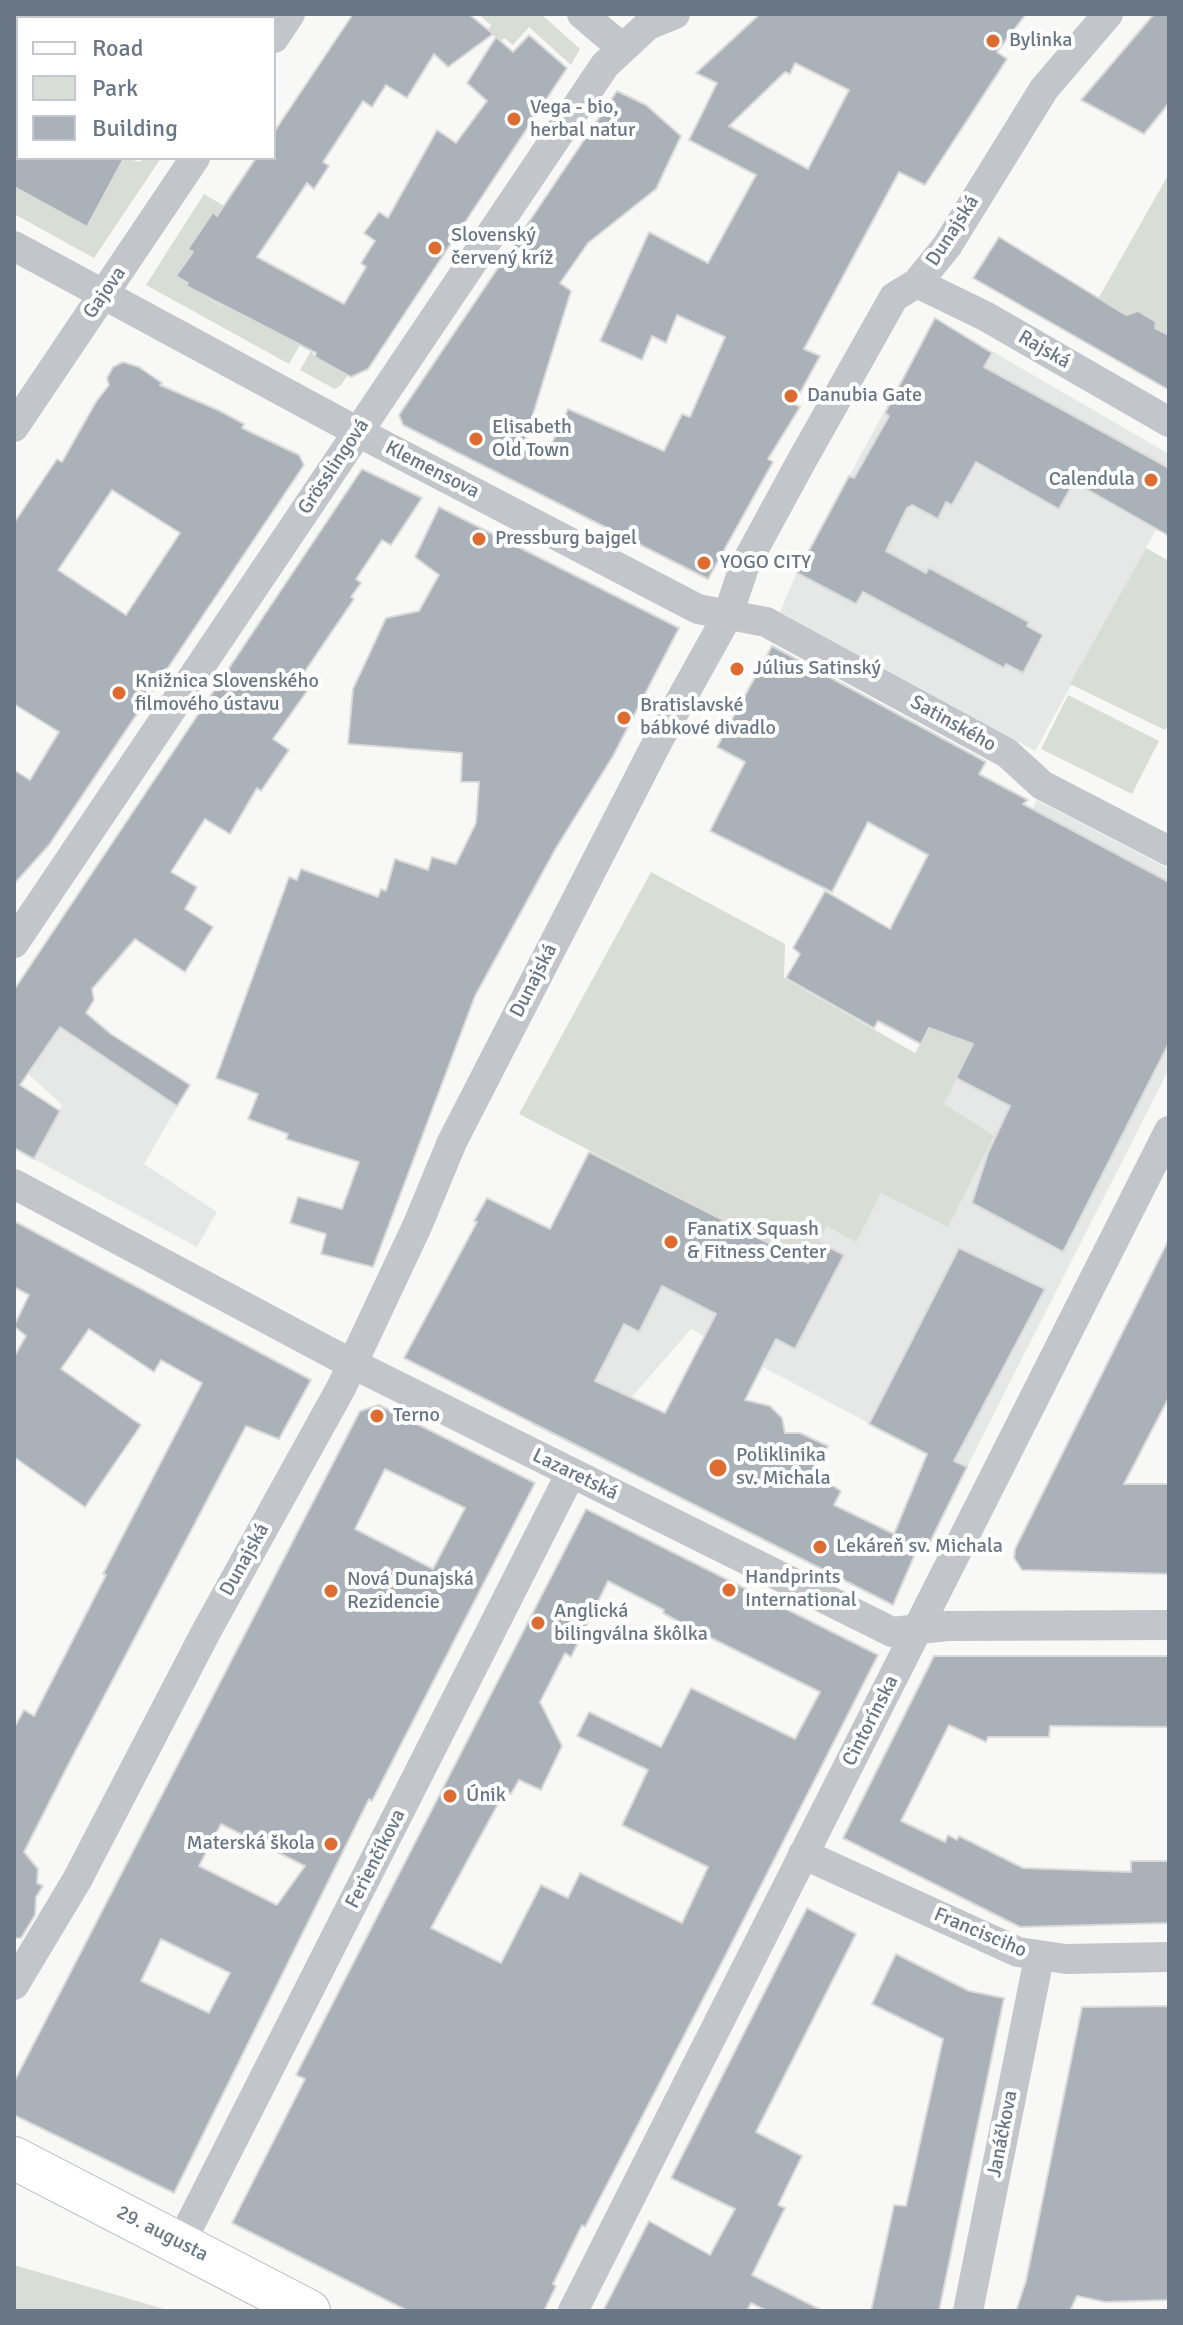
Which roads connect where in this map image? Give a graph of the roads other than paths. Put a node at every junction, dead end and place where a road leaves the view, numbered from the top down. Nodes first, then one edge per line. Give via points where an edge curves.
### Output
1 (582, 14) edge
2 (675, 14) edge
3 (1108, 14) edge
4 (621, 47) junction
5 (194, 160) edge
6 (14, 246) edge
7 (917, 283) junction
8 (104, 294) junction
9 (1169, 422) edge
10 (14, 427) edge
11 (358, 432) junction
12 (728, 615) junction
13 (1169, 851) edge
14 (14, 943) edge
15 (1169, 1131) edge
16 (14, 1184) edge
17 (351, 1363) junction
18 (571, 1473) junction
19 (1169, 1625) edge
20 (918, 1628) junction
21 (803, 1854) junction
22 (1169, 1957) edge
23 (1039, 1958) junction
24 (14, 1985) edge
25 (14, 2158) edge
26 (180, 2244) junction
27 (309, 2311) edge
28 (573, 2311) edge
29 (968, 2311) edge

1 - 4 street
2 - 4 street, Grösslingová via 648,25
3 - 7 street, Dunajská via 1044,89 947,246
4 - 11 street, Grösslingová
5 - 8 street, Gajova
6 - 8 street, Klemensova
7 - 9 street, Rajská
7 - 12 street, Dunajská via 894,297 744,567
8 - 10 street, Gajova
8 - 11 street, Klemensova
11 - 12 street, Klemensova via 698,609
11 - 14 street, Grösslingová
12 - 13 street, Satinského via 766,622 1007,753 1042,785
12 - 17 street, Dunajská via 452,1142
15 - 20 street, Cintorínska
16 - 17 street, Lazaretská
17 - 18 street, Lazaretská
17 - 24 street, Dunajská via 77,1880
18 - 20 street, Lazaretská via 892,1632
18 - 26 street, Ferienčíkova
19 - 20 street, Lazaretská
20 - 21 street, Cintorínska
21 - 23 street, Francisciho
21 - 28 street, Cintorínska
22 - 23 street, Francisciho
23 - 29 street, Janáčkova
25 - 26 street, 29. augusta
26 - 27 street, 29. augusta

